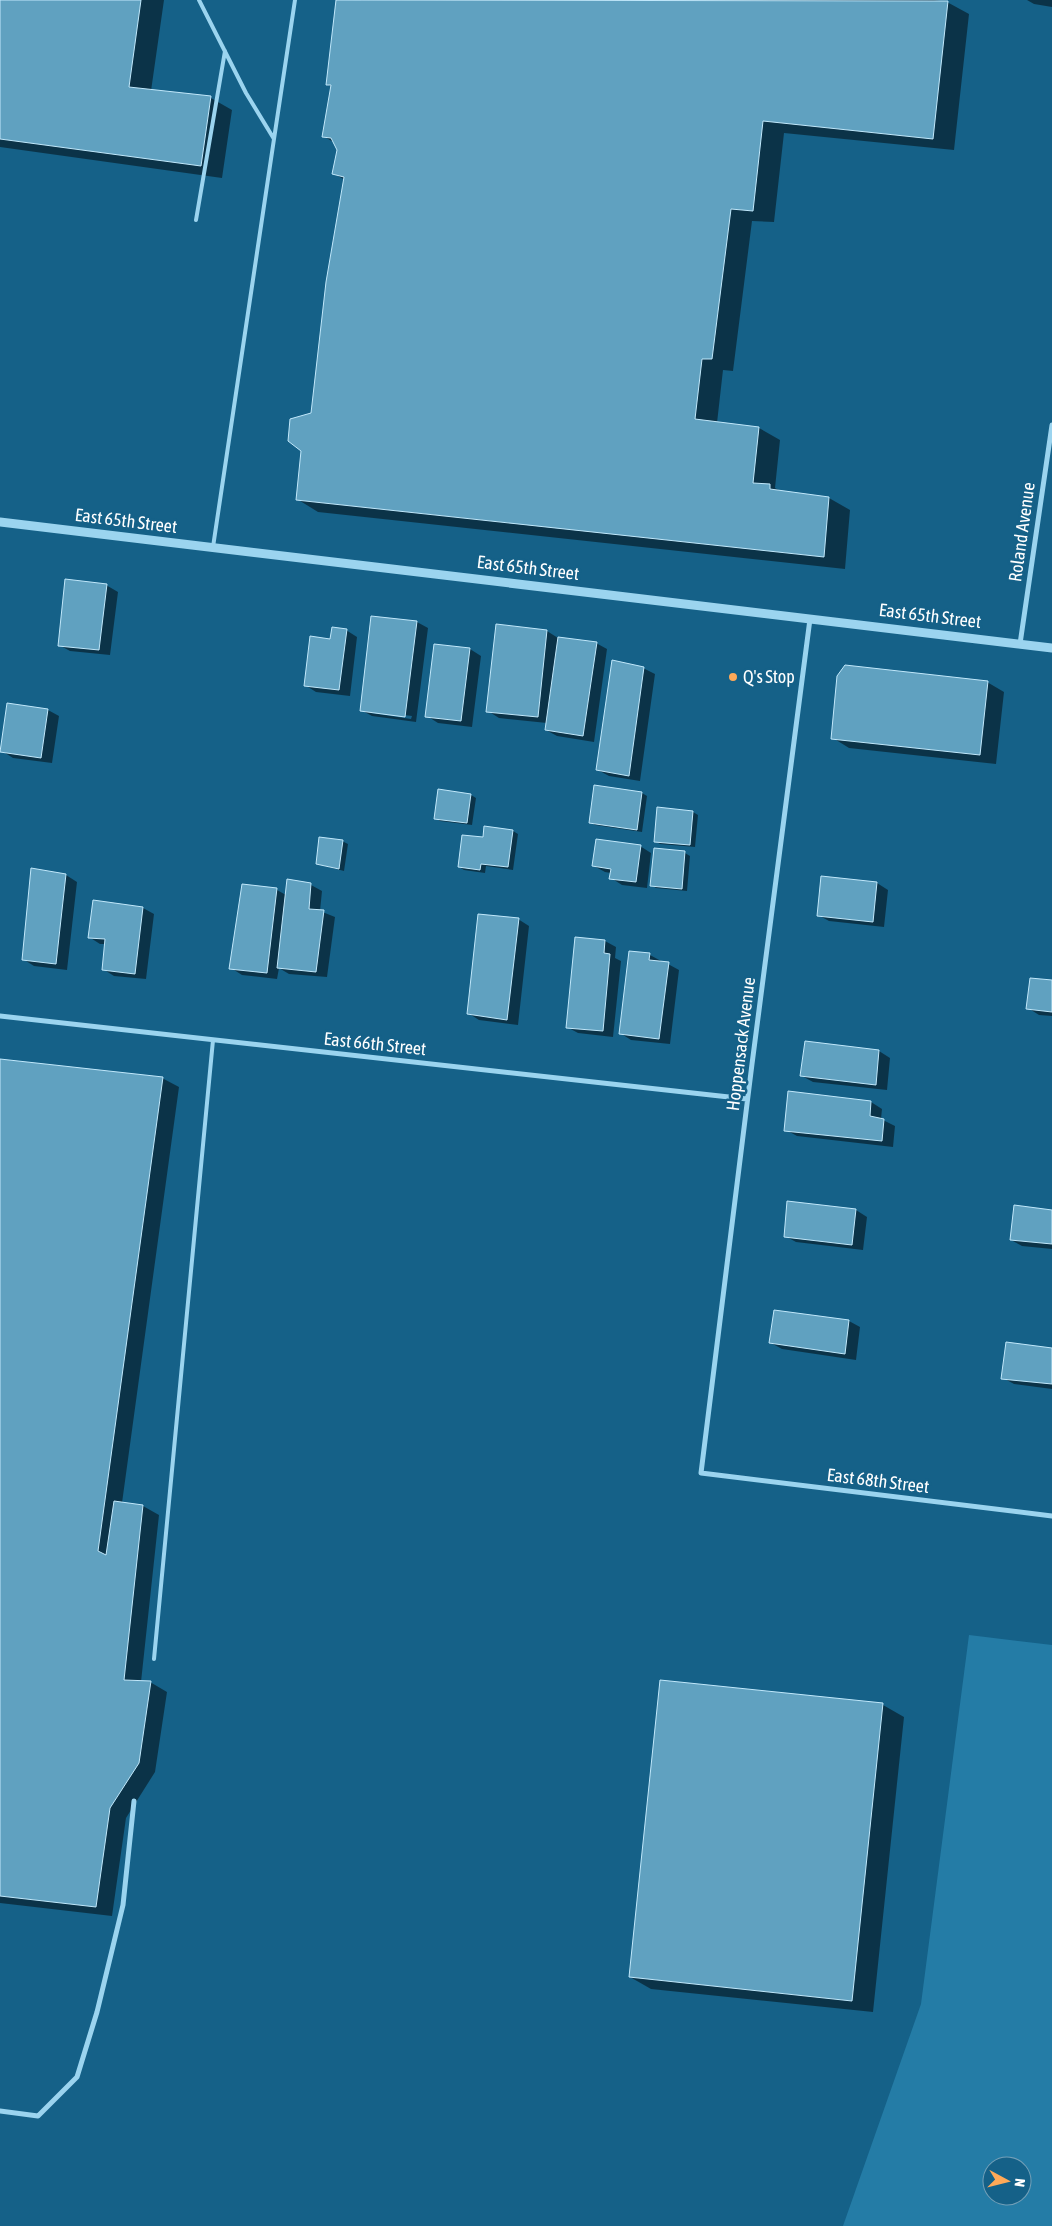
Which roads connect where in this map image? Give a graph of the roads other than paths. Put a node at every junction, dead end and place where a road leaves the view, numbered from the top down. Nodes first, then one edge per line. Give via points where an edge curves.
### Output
1 (199, 0) edge
2 (295, 0) edge
3 (225, 51) junction
4 (274, 139) junction
5 (196, 220) dead end
6 (1052, 425) edge
7 (0, 522) edge
8 (213, 547) junction
9 (810, 618) junction
10 (1020, 644) junction
11 (1052, 648) edge
12 (0, 1016) edge
13 (213, 1040) junction
14 (747, 1099) junction
15 (702, 1473) joint
16 (1052, 1516) edge
17 (154, 1659) dead end
18 (134, 1801) dead end
19 (0, 2111) edge

1 - 3 lane
2 - 4 lane
3 - 4 lane
3 - 5 lane
4 - 8 lane
6 - 10 street, Roland Avenue
7 - 8 street, East 65th Street
8 - 9 street, East 65th Street
9 - 10 street, East 65th Street
9 - 14 street, Hoppensack Avenue
10 - 11 street, East 65th Street
12 - 13 street, East 66th Street
13 - 14 street, East 66th Street
13 - 17 lane
14 - 15 street, Hoppensack Avenue
15 - 16 street, East 68th Street
18 - 19 street via 123,1905 97,2012 77,2077 38,2116

